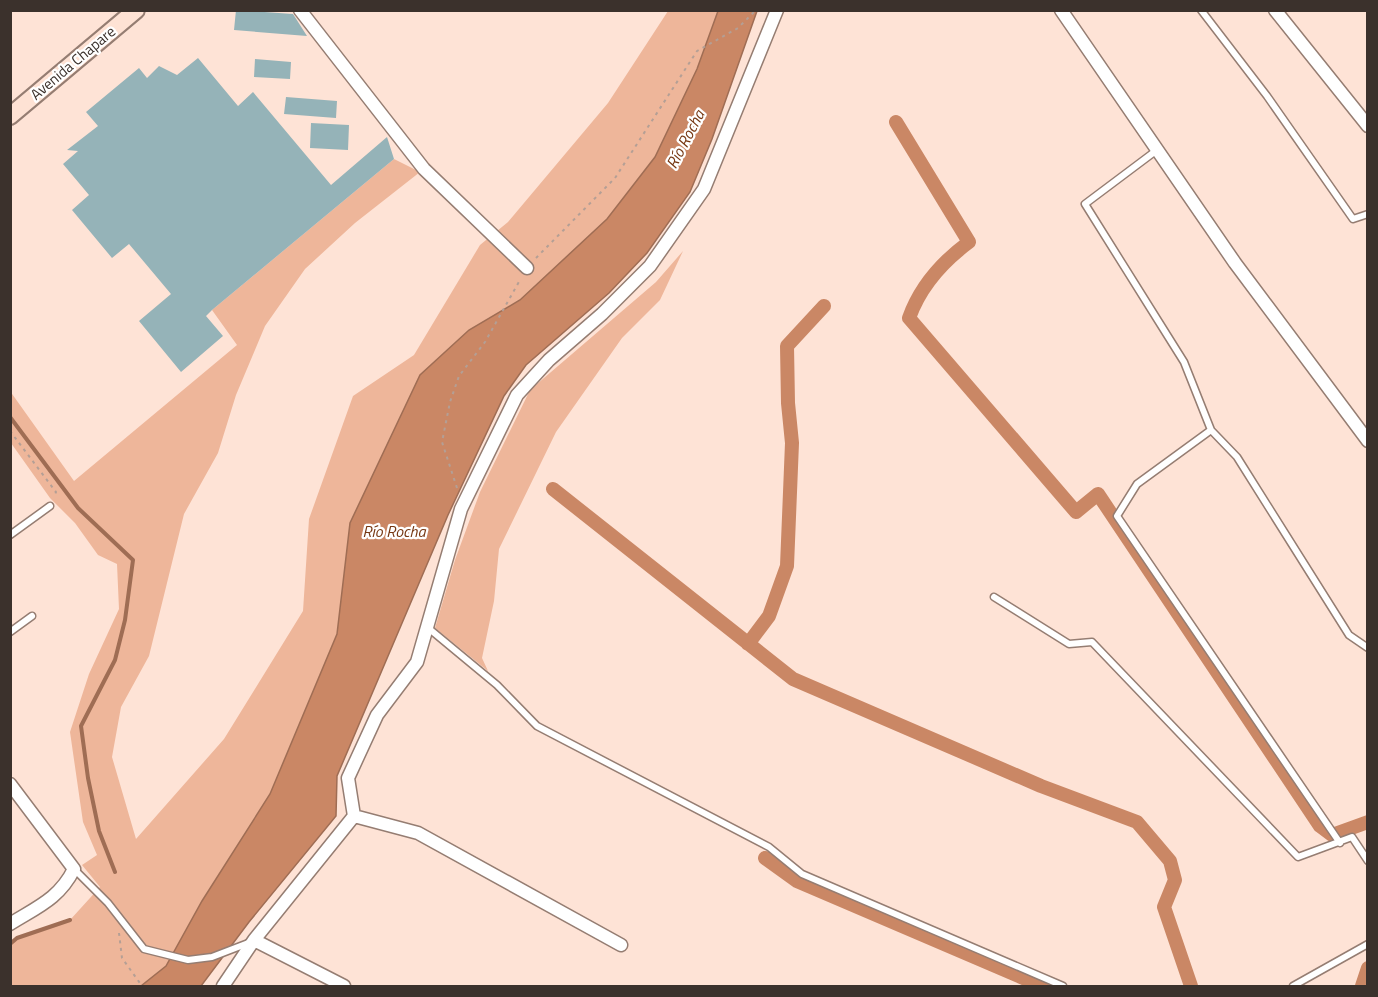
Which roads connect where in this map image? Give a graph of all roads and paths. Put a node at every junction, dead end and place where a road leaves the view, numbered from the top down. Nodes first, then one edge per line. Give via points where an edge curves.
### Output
1 (136, 10) edge
2 (300, 10) edge
3 (756, 10) edge
4 (777, 10) edge
5 (1061, 10) edge
6 (1201, 10) edge
7 (1275, 10) edge
8 (12, 110) edge
9 (1368, 126) edge
10 (1157, 150) junction
11 (1368, 214) edge
12 (527, 268) junction
13 (1211, 430) junction
14 (10, 431) edge
15 (1368, 441) edge
16 (50, 506) joint
17 (461, 509) junction
18 (10, 535) edge
19 (994, 597) dead end
20 (32, 616) dead end
21 (427, 627) junction
22 (10, 632) edge
23 (1368, 648) edge
24 (10, 784) edge
25 (354, 816) junction
26 (1340, 843) junction
27 (1368, 861) edge
28 (74, 869) junction
29 (117, 917) junction
30 (10, 924) edge
31 (254, 940) junction
32 (1368, 944) edge
33 (621, 945) dead end
34 (141, 985) edge
35 (223, 987) edge
36 (344, 987) edge
37 (1063, 987) edge
38 (1293, 987) edge

1 - 8 main road, Avenida Chapare
2 - 12 street via 424,169
3 - 12 path via 738,28 697,51 615,178
4 - 17 street via 704,189 651,266 549,360 517,395
5 - 10 street
6 - 11 lane via 1353,219
7 - 9 street
10 - 13 lane via 1085,204 1184,362
10 - 15 street via 1235,263
12 - 17 path via 485,342 459,376 450,402 442,442 457,483
13 - 23 lane via 1237,457 1349,635
13 - 26 lane via 1137,484 1117,516
14 - 16 path via 56,492
16 - 18 lane
17 - 21 street
19 - 26 lane via 1069,644 1092,642 1298,857
20 - 22 lane
21 - 25 street via 417,662 377,714 348,778
21 - 37 lane via 498,685 537,726 769,847 802,874
24 - 28 street
25 - 31 street
25 - 33 street via 418,833
26 - 27 lane via 1352,837
28 - 29 lane
28 - 30 street via 54,898
29 - 31 lane via 144,949 188,960 212,957
29 - 34 path via 122,958
31 - 35 street
31 - 36 street
32 - 38 lane

